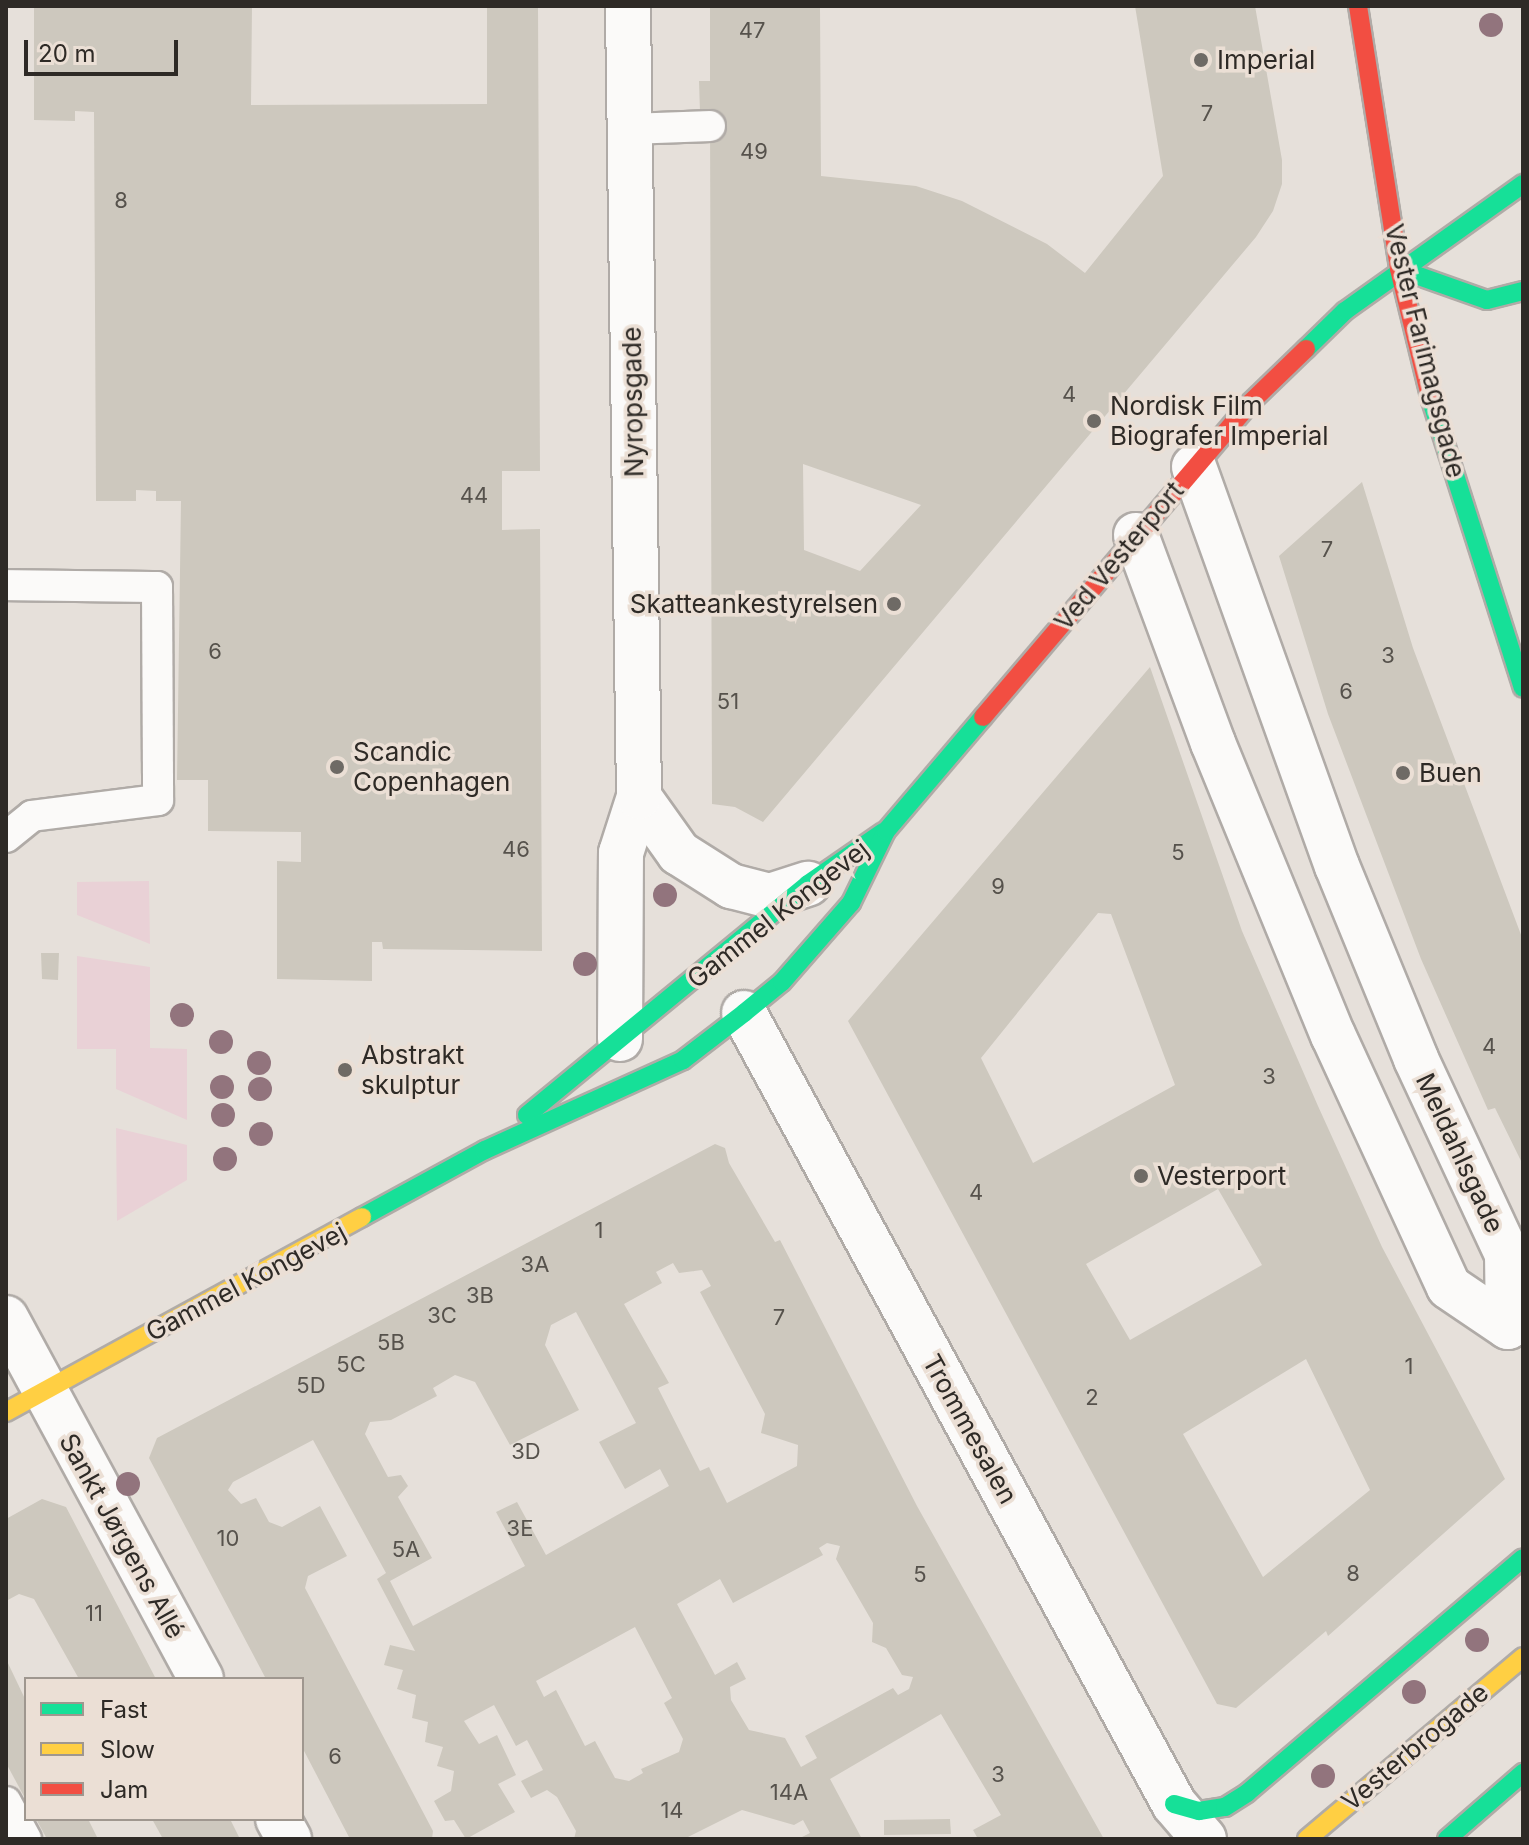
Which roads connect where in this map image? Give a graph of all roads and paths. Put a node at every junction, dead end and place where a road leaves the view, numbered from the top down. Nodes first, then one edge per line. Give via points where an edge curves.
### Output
1 (628, 6) edge
2 (1358, 6) edge
3 (710, 126) dead end
4 (630, 129) junction
5 (1523, 184) edge
6 (1399, 269) junction
7 (1523, 291) edge
8 (1194, 467) junction
9 (1136, 535) junction
10 (6, 585) edge
11 (1523, 688) edge
12 (639, 797) junction
13 (886, 831) junction
14 (6, 837) edge
15 (808, 884) junction
16 (744, 1013) junction
17 (620, 1039) junction
18 (485, 1150) junction
19 (6, 1318) edge
20 (25, 1402) edge
21 (1523, 1558) edge
22 (1523, 1657) edge
23 (200, 1677) edge
24 (1523, 1773) edge
25 (1174, 1804) junction
26 (7, 1807) edge
27 (279, 1821) edge
28 (26, 1839) edge
29 (289, 1839) edge
30 (1204, 1839) edge
31 (1307, 1839) edge
32 (1447, 1839) edge

1 - 4 street, Nyropsgade
2 - 6 street, Vester Farimagsgade
3 - 4 lane
4 - 12 street, Nyropsgade
5 - 6 street, Ved Vesterport
6 - 7 street via 1487,300
6 - 8 street, Ved Vesterport via 1286,364
6 - 11 street, Vester Farimagsgade via 1437,419
8 - 9 street, Ved Vesterport
8 - 9 street, Meldahlsgade via 1337,866 1416,1059 1507,1254 1508,1327 1449,1287 1442,1273 1333,1035 1213,743
9 - 13 street, Ved Vesterport
10 - 14 lane via 157,587 158,800 32,816
12 - 15 street via 679,853 731,886 770,896
12 - 17 street, Nyropsgade via 621,853
13 - 15 street, Gammel Kongevej
13 - 16 street, Gammel Kongevej via 851,903 782,982
15 - 17 street, Gammel Kongevej
16 - 18 street, Gammel Kongevej via 683,1060
16 - 25 street, Trommesalen
17 - 18 street, Gammel Kongevej
18 - 20 street, Gammel Kongevej
19 - 20 street, Sankt Jørgens Allé
20 - 23 street, Sankt Jørgens Allé
21 - 25 street via 1247,1793 1225,1807 1199,1811
22 - 31 street, Vesterbrogade
24 - 32 street
25 - 30 street, Trommesalen
26 - 28 lane
27 - 29 street

